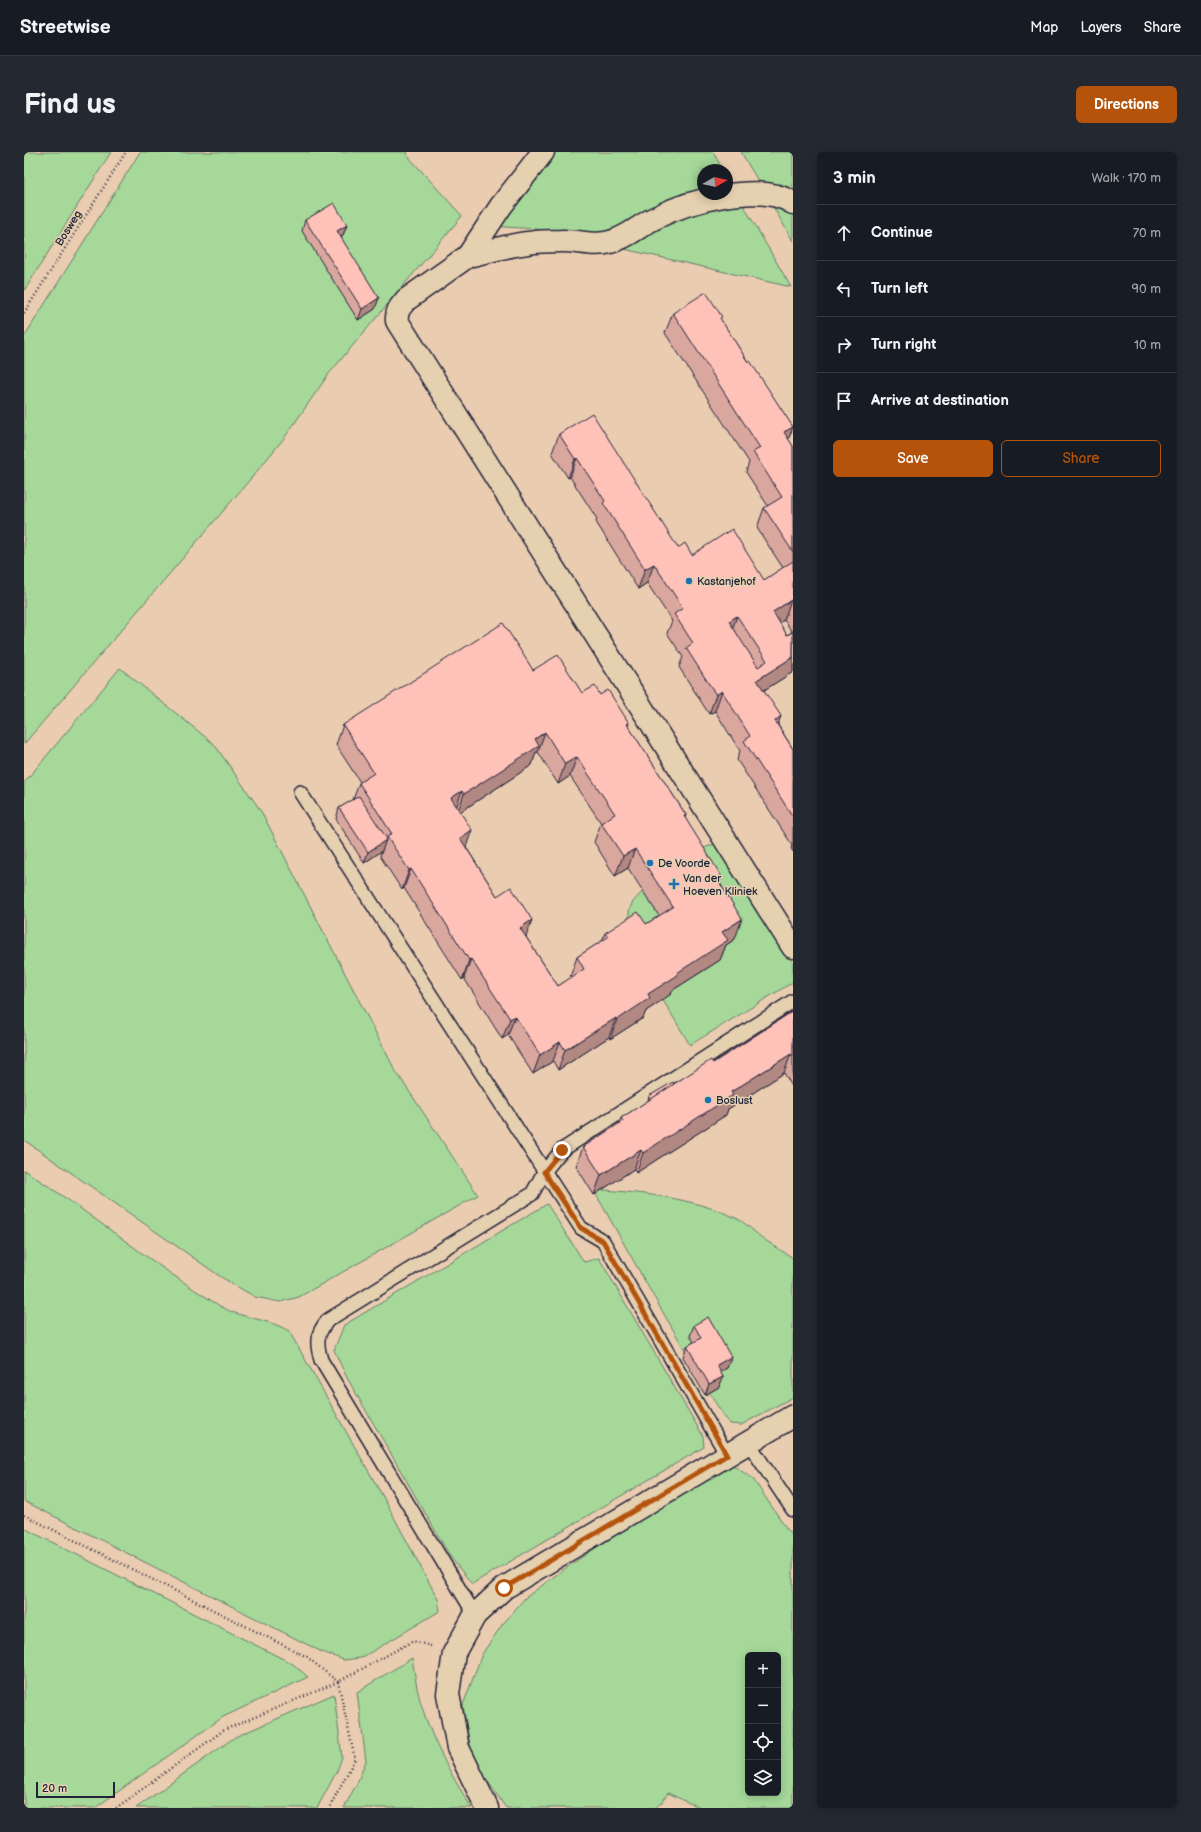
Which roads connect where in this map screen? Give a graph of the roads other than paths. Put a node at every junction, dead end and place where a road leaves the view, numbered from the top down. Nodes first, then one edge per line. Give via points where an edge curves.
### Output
1 (543, 152) edge
2 (793, 203) edge
3 (468, 256) junction
4 (300, 792) dead end
5 (793, 947) edge
6 (793, 1001) edge
7 (544, 1172) junction
8 (793, 1416) edge
9 (748, 1442) junction
10 (727, 1455) junction
11 (793, 1510) edge
12 (475, 1615) junction
13 (487, 1808) edge

1 - 3 street via 501,206
2 - 3 street via 777,196 763,194 736,194 703,199 654,218 610,243 527,243
3 - 5 street via 406,300 399,308 397,321
4 - 7 lane
6 - 7 lane via 562,1150
7 - 10 lane via 581,1228 603,1241
7 - 12 lane via 532,1194 328,1320 318,1337 317,1347 321,1360
8 - 9 street
9 - 10 street
9 - 11 lane
10 - 12 street via 504,1588
12 - 13 street via 454,1653 448,1694 458,1748

